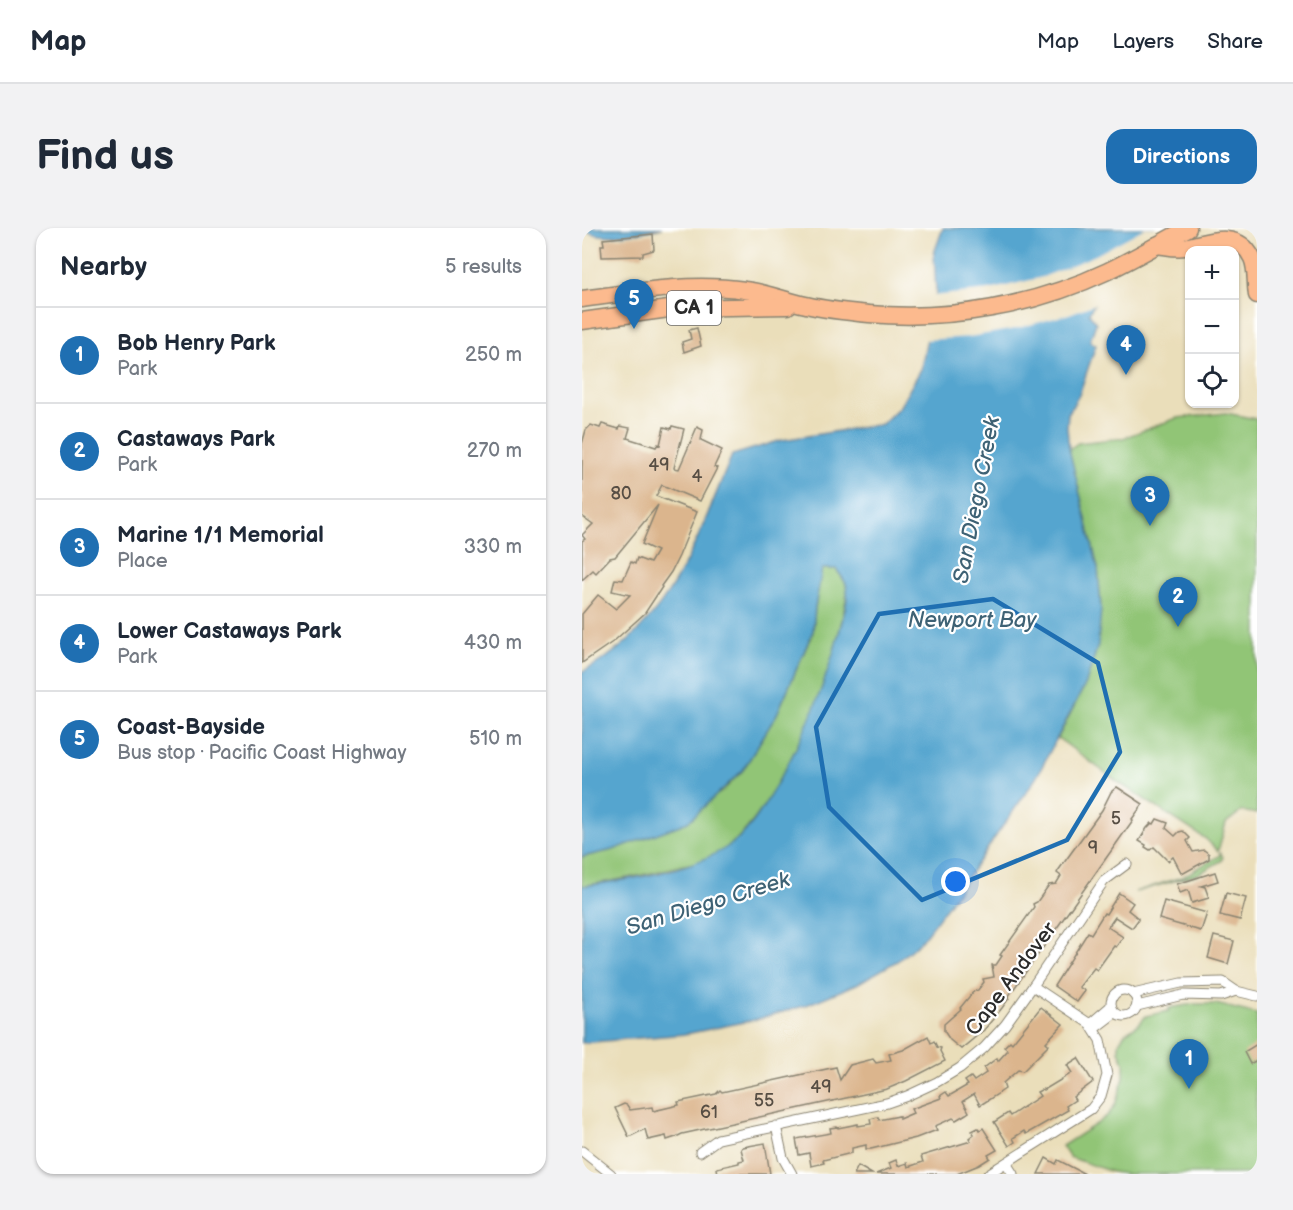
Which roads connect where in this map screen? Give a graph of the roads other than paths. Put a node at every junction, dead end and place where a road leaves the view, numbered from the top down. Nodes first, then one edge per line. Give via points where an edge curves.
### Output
1 (1188, 228) edge
2 (1157, 245) junction
3 (1257, 295) edge
4 (582, 299) edge
5 (807, 306) junction
6 (582, 321) edge
7 (1128, 864) dead end
8 (1181, 983) junction
9 (1034, 986) junction
10 (1236, 991) junction
11 (1133, 994) junction
12 (1182, 996) junction
13 (1257, 996) edge
14 (1137, 1006) junction
15 (1113, 1009) junction
16 (1092, 1027) junction
17 (776, 1126) junction
18 (700, 1152) dead end
19 (583, 1153) edge
20 (1006, 1163) junction
21 (611, 1174) edge
22 (792, 1174) edge
23 (988, 1174) edge
24 (1013, 1174) edge

1 - 2 highway, CA 1
2 - 3 highway via 1183,248 1218,239 1238,244 1251,258
2 - 5 highway, CA 1 via 1093,278 989,309 890,315
4 - 5 highway, CA 1 via 660,289 722,287
5 - 6 highway, CA 1 via 676,308
7 - 9 street, Cape Andover via 1104,881
8 - 10 street via 1223,982
8 - 11 street
8 - 12 street
9 - 16 street
9 - 17 street, Cape Andover via 984,1048 937,1082 887,1103
10 - 12 street via 1221,996
10 - 13 street
11 - 14 street
11 - 15 street via 1118,991 1112,997
12 - 14 street
14 - 15 street via 1128,1015 1119,1015
15 - 16 street
16 - 20 street via 1104,1054 1107,1075 1101,1096 1091,1109
17 - 18 street, Cape Andover via 718,1139
17 - 22 street via 781,1152
19 - 21 street
20 - 23 street
20 - 24 street

